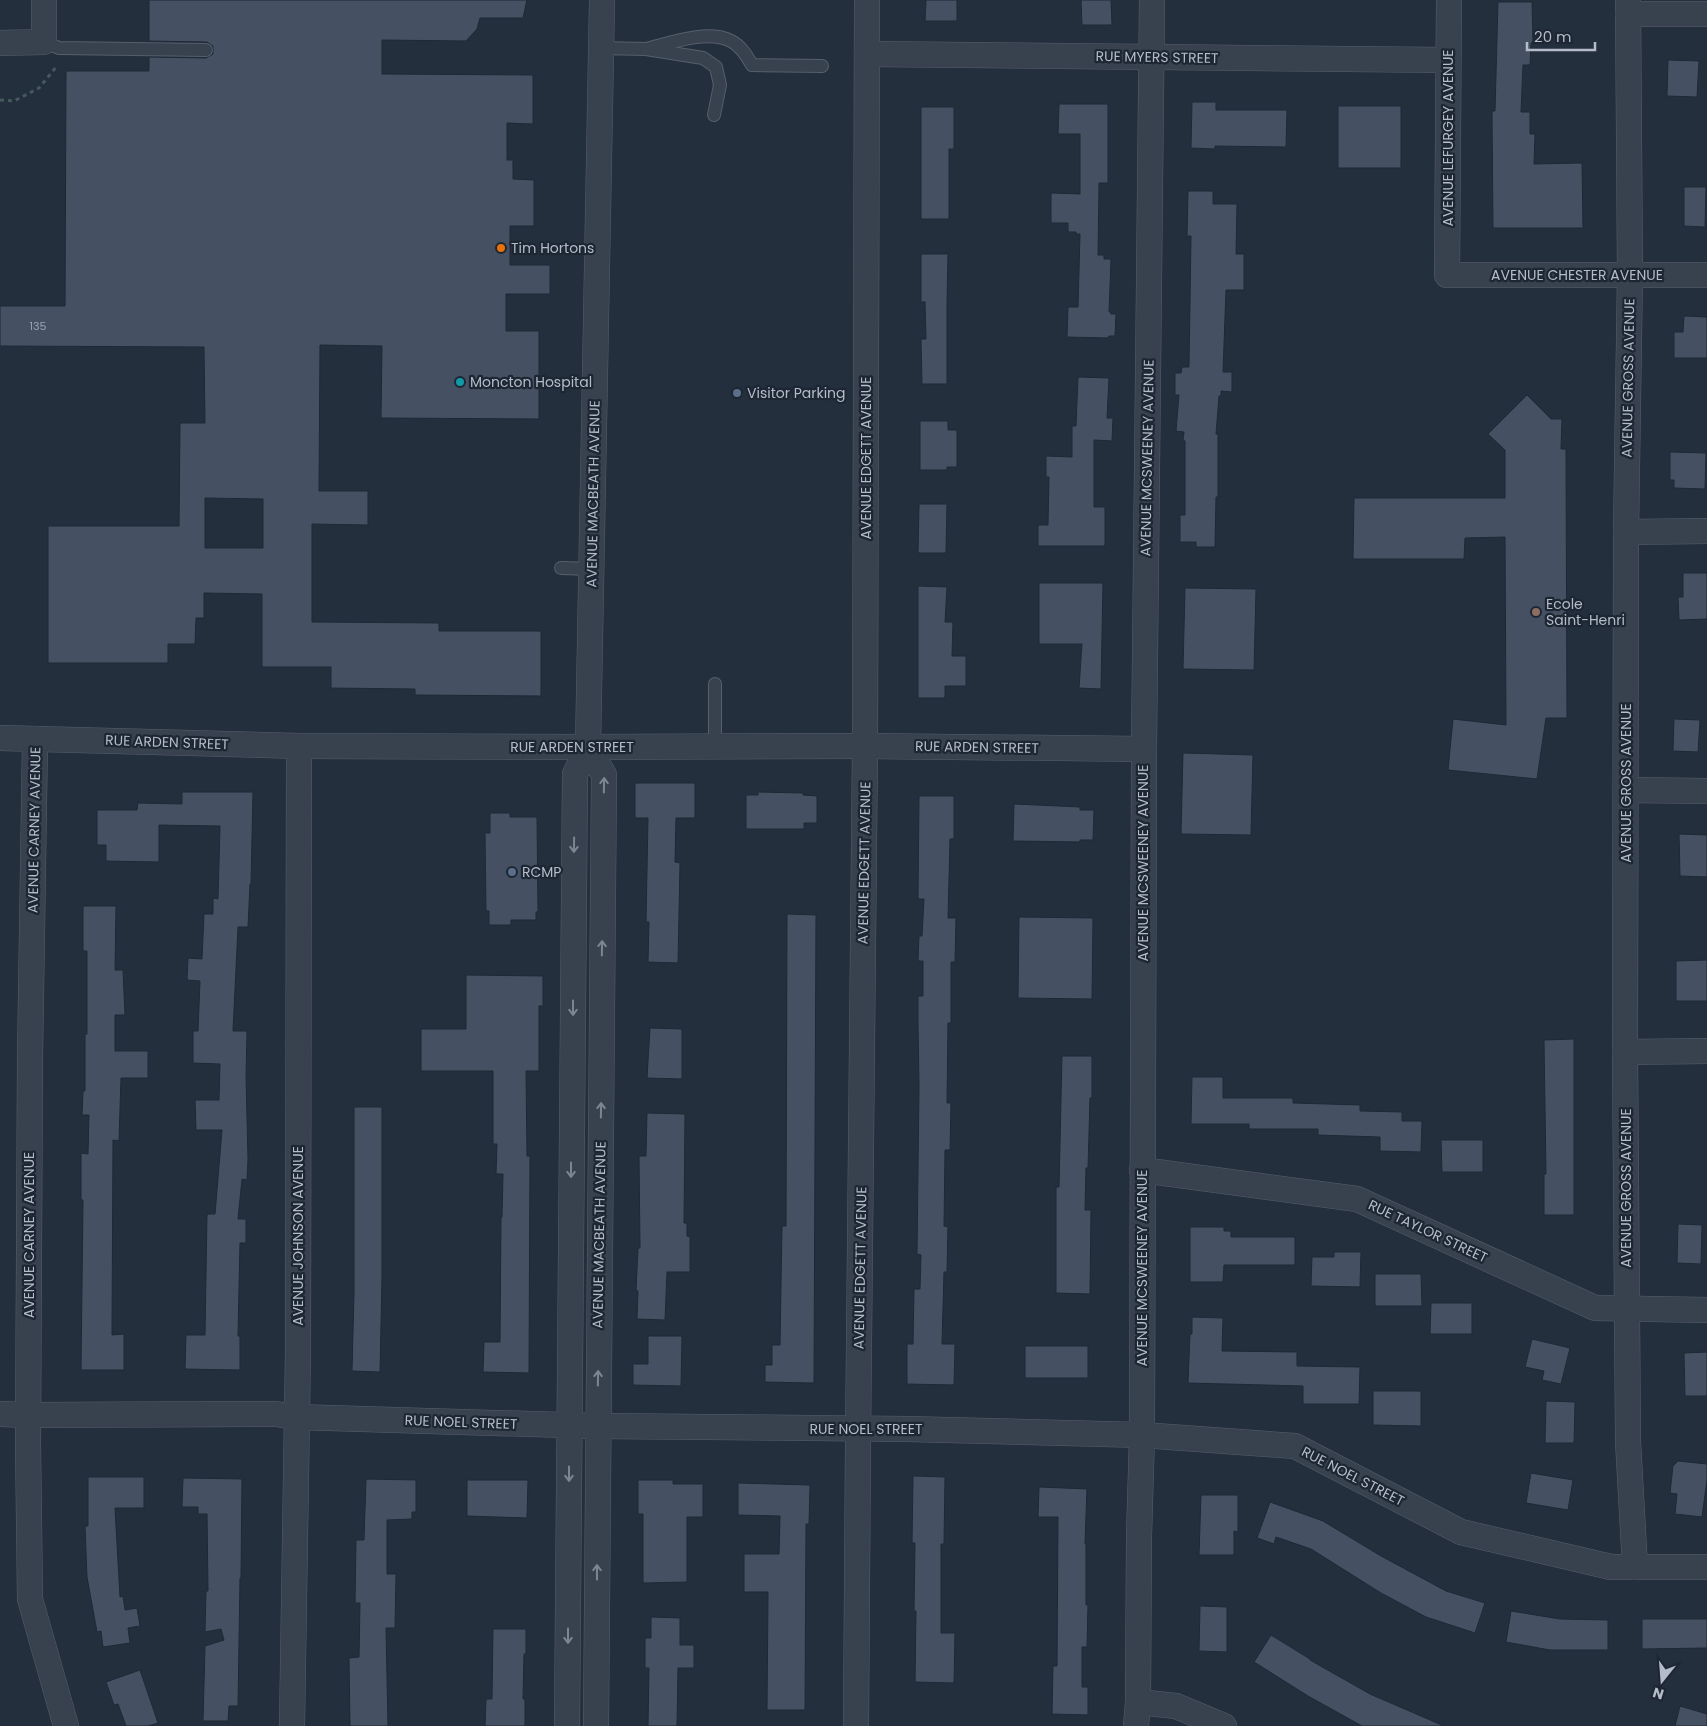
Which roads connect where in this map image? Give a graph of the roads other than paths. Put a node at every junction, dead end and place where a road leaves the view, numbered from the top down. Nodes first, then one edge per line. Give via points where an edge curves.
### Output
1 (44, 0) edge
2 (602, 0) edge
3 (867, 0) edge
4 (1152, 0) edge
5 (1449, 0) edge
6 (1628, 7) edge
7 (1707, 14) edge
8 (44, 42) junction
9 (0, 43) edge
10 (601, 48) junction
11 (646, 48) junction
12 (206, 50) dead end
13 (866, 54) junction
14 (1151, 57) junction
15 (1448, 60) junction
16 (822, 66) dead end
17 (714, 115) dead end
18 (1630, 274) junction
19 (1447, 275) joint
20 (1707, 275) edge
21 (1707, 531) edge
22 (1626, 532) junction
23 (561, 568) dead end
24 (592, 569) junction
25 (715, 684) dead end
26 (0, 738) edge
27 (35, 739) junction
28 (300, 746) junction
29 (866, 746) junction
30 (588, 747) junction
31 (715, 747) junction
32 (1144, 749) junction
33 (1626, 790) junction
34 (1707, 791) edge
35 (573, 980) junction
36 (602, 982) junction
37 (1707, 1051) edge
38 (1624, 1052) junction
39 (1142, 1170) junction
40 (1626, 1310) junction
41 (1707, 1310) edge
42 (0, 1414) edge
43 (28, 1415) junction
44 (296, 1416) junction
45 (569, 1425) junction
46 (597, 1426) junction
47 (858, 1429) junction
48 (1142, 1435) junction
49 (1635, 1567) junction
50 (1707, 1567) edge
51 (1137, 1714) edge
52 (66, 1726) edge
53 (292, 1726) edge
54 (567, 1726) edge
55 (596, 1726) edge
56 (856, 1726) edge
57 (1224, 1726) edge

1 - 8 street
2 - 10 street, AVENUE MACBEATH AVENUE
3 - 13 street, AVENUE EDGETT AVENUE
4 - 14 street, AVENUE MCSWEENEY AVENUE
5 - 15 street, AVENUE LEFURGEY AVENUE
6 - 7 street
6 - 18 street, AVENUE GROSS AVENUE
8 - 9 street
8 - 12 lane via 59,48
10 - 11 lane
10 - 24 street, AVENUE MACBEATH AVENUE
11 - 16 lane via 704,36 719,37 732,41 752,65
11 - 17 lane via 702,58 716,67 720,85
13 - 14 street, RUE MYERS STREET
13 - 29 street, AVENUE EDGETT AVENUE
14 - 15 street, RUE MYERS STREET
14 - 32 street, AVENUE MCSWEENEY AVENUE
15 - 19 street, AVENUE LEFURGEY AVENUE
18 - 19 street, AVENUE CHESTER AVENUE
18 - 20 street, AVENUE CHESTER AVENUE
18 - 22 street, AVENUE GROSS AVENUE
21 - 22 street
22 - 33 street, AVENUE GROSS AVENUE
23 - 24 lane
24 - 30 street, AVENUE MACBEATH AVENUE
25 - 31 lane
26 - 27 street, RUE ARDEN STREET
27 - 28 street, RUE ARDEN STREET
27 - 43 street, AVENUE CARNEY AVENUE
28 - 30 street, RUE ARDEN STREET
28 - 44 street, AVENUE JOHNSON AVENUE
29 - 31 street, RUE ARDEN STREET
29 - 32 street, RUE ARDEN STREET
29 - 47 street, AVENUE EDGETT AVENUE
30 - 31 street, RUE ARDEN STREET
30 -> 35 street, AVENUE MACBEATH AVENUE via 575,774
36 -> 30 street, AVENUE MACBEATH AVENUE via 604,775
32 - 39 street, AVENUE MCSWEENEY AVENUE
33 - 34 street
33 - 38 street, AVENUE GROSS AVENUE
35 - 36 street
35 -> 45 street, AVENUE MACBEATH AVENUE
46 -> 36 street, AVENUE MACBEATH AVENUE
37 - 38 street
38 - 40 street, AVENUE GROSS AVENUE
39 - 40 street, RUE TAYLOR STREET via 1357,1199 1595,1308
39 - 48 street, AVENUE MCSWEENEY AVENUE
40 - 41 street, RUE TAYLOR STREET
40 - 49 street, AVENUE GROSS AVENUE via 1628,1441
42 - 43 street, RUE NOEL STREET
43 - 44 street, RUE NOEL STREET
43 - 52 street, AVENUE CARNEY AVENUE via 30,1599
44 - 45 street, RUE NOEL STREET
44 - 53 street, AVENUE JOHNSON AVENUE
45 - 46 street, RUE NOEL STREET
45 -> 54 street, AVENUE MACBEATH AVENUE
46 - 47 street, RUE NOEL STREET
55 -> 46 street, AVENUE MACBEATH AVENUE
47 - 48 street, RUE NOEL STREET
47 - 56 street, AVENUE EDGETT AVENUE
48 - 49 street, RUE NOEL STREET via 1295,1446 1462,1532 1611,1567
48 - 51 street, AVENUE MCSWEENEY AVENUE
49 - 50 street, RUE NOEL STREET
51 - 57 street via 1176,1706

